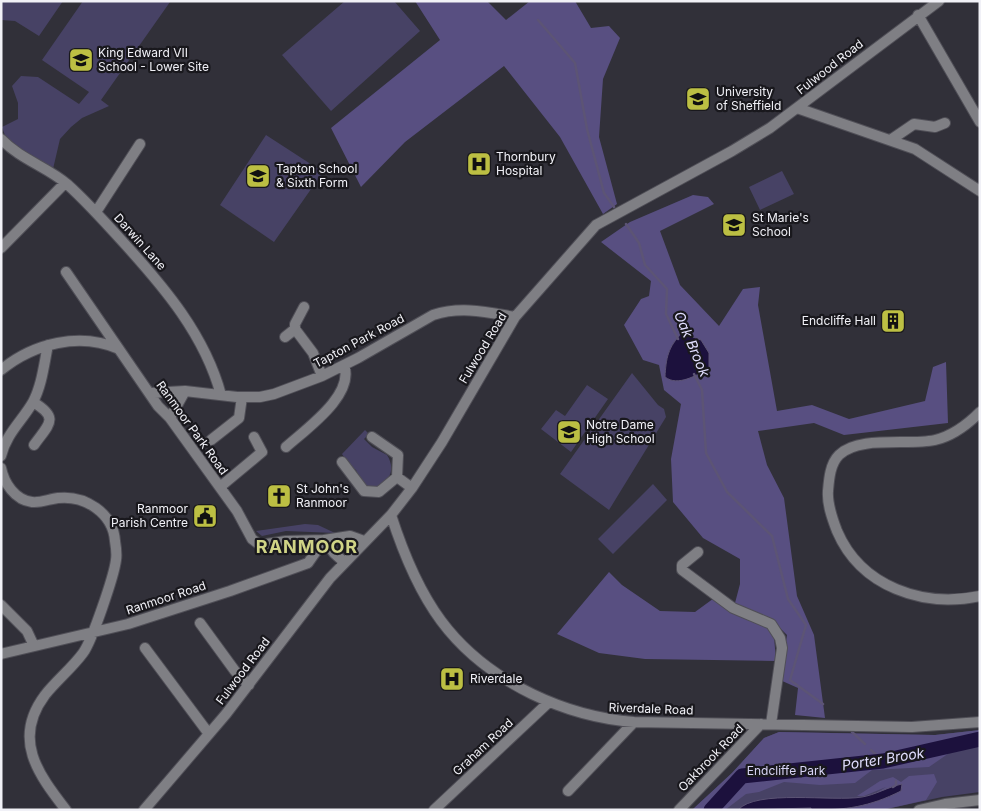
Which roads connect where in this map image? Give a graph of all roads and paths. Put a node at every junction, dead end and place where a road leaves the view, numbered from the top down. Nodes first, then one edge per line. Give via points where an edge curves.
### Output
1 (939, 1) edge
2 (918, 15) junction
3 (797, 108) junction
4 (980, 122) edge
5 (945, 123) dead end
6 (1, 138) edge
7 (892, 139) junction
8 (140, 144) dead end
9 (65, 183) junction
10 (980, 191) edge
11 (96, 212) junction
12 (1, 248) edge
13 (66, 272) dead end
14 (304, 308) dead end
15 (515, 317) junction
16 (295, 329) junction
17 (285, 337) dead end
18 (48, 345) junction
19 (119, 349) junction
20 (344, 365) junction
21 (1, 370) edge
22 (322, 376) junction
23 (185, 391) junction
24 (150, 393) junction
25 (221, 395) junction
26 (242, 397) junction
27 (32, 402) junction
28 (980, 412) edge
29 (170, 418) junction
30 (254, 437) dead end
31 (372, 438) dead end
32 (211, 440) dead end
33 (34, 445) dead end
34 (286, 447) dead end
35 (1, 456) edge
36 (342, 462) dead end
37 (1, 468) edge
38 (397, 477) junction
39 (220, 487) junction
40 (412, 488) junction
41 (391, 515) junction
42 (324, 540) junction
43 (364, 541) junction
44 (698, 552) dead end
45 (344, 562) junction
46 (976, 597) edge
47 (1, 606) edge
48 (200, 623) dead end
49 (93, 632) junction
50 (34, 646) junction
51 (145, 648) dead end
52 (1, 654) edge
53 (249, 684) junction
54 (549, 702) junction
55 (634, 722) junction
56 (980, 722) edge
57 (766, 724) junction
58 (209, 734) junction
59 (568, 791) dead end
60 (980, 800) edge
61 (947, 807) edge
62 (66, 810) edge
63 (144, 810) edge
64 (434, 810) edge
65 (679, 810) edge
66 (920, 810) edge

1 - 2 street, Fulwood Road
2 - 3 street, Fulwood Road
2 - 4 street
3 - 7 street
3 - 15 street, Fulwood Road via 732,151 596,225
5 - 7 street via 935,127 914,124
6 - 9 street, Darwin Lane
7 - 10 street via 915,149
8 - 11 street
9 - 11 street, Darwin Lane
9 - 12 street
11 - 25 street, Darwin Lane via 155,278 186,319 216,377
13 - 19 street, Ranmoor Park Road
14 - 16 street
15 - 20 street, Tapton Park Road via 479,310 449,310 433,315
15 - 40 street, Fulwood Road
16 - 17 street
16 - 22 street via 313,352
18 - 19 street via 82,341
18 - 21 street via 25,354
18 - 27 street via 39,387
19 - 24 street, Ranmoor Park Road
20 - 22 street, Tapton Park Road
20 - 34 street via 346,380 332,406
22 - 26 street, Tapton Park Road via 274,394
23 - 24 street, Tapton Park Road
23 - 25 street, Tapton Park Road
23 - 29 street
24 - 29 street, Ranmoor Park Road
25 - 26 street, Tapton Park Road
26 - 32 street via 239,418
27 - 33 street via 51,417
27 - 35 street via 14,427
28 - 46 street via 966,425 935,440 848,448 835,460 827,498 842,542 854,560 871,574 900,592 931,600
29 - 39 street, Ranmoor Park Road
30 - 39 street via 262,452
31 - 38 street via 398,455
36 - 38 street via 364,491 380,492
37 - 49 street via 9,488 19,498 30,502 58,498 80,500 102,512 110,522 116,559
38 - 40 street
39 - 42 street, Ranmoor Park Road via 256,544
40 - 41 street, Fulwood Road
41 - 43 street, Fulwood Road
41 - 54 street, Riverdale Road via 412,572 451,634 484,666
42 - 43 street via 350,536
42 - 45 street
42 - 49 street, Ranmoor Road via 308,563 230,591
43 - 45 street, Fulwood Road
44 - 57 street via 682,565 682,570 733,608 771,624 780,638 782,648
45 - 53 street, Fulwood Road
47 - 50 street via 27,631
48 - 53 street
49 - 50 street, Ranmoor Road
49 - 62 street via 84,651 38,704 30,728 30,751 39,774
50 - 52 street, Ranmoor Road
51 - 58 street
53 - 58 street, Fulwood Road
54 - 55 street, Riverdale Road via 603,720
54 - 64 street, Graham Road
55 - 57 street, Riverdale Road
55 - 59 street
56 - 57 street, Riverdale Road via 912,727
57 - 65 street, Oakbrook Road
58 - 63 street, Fulwood Road
60 - 61 street
61 - 66 street

